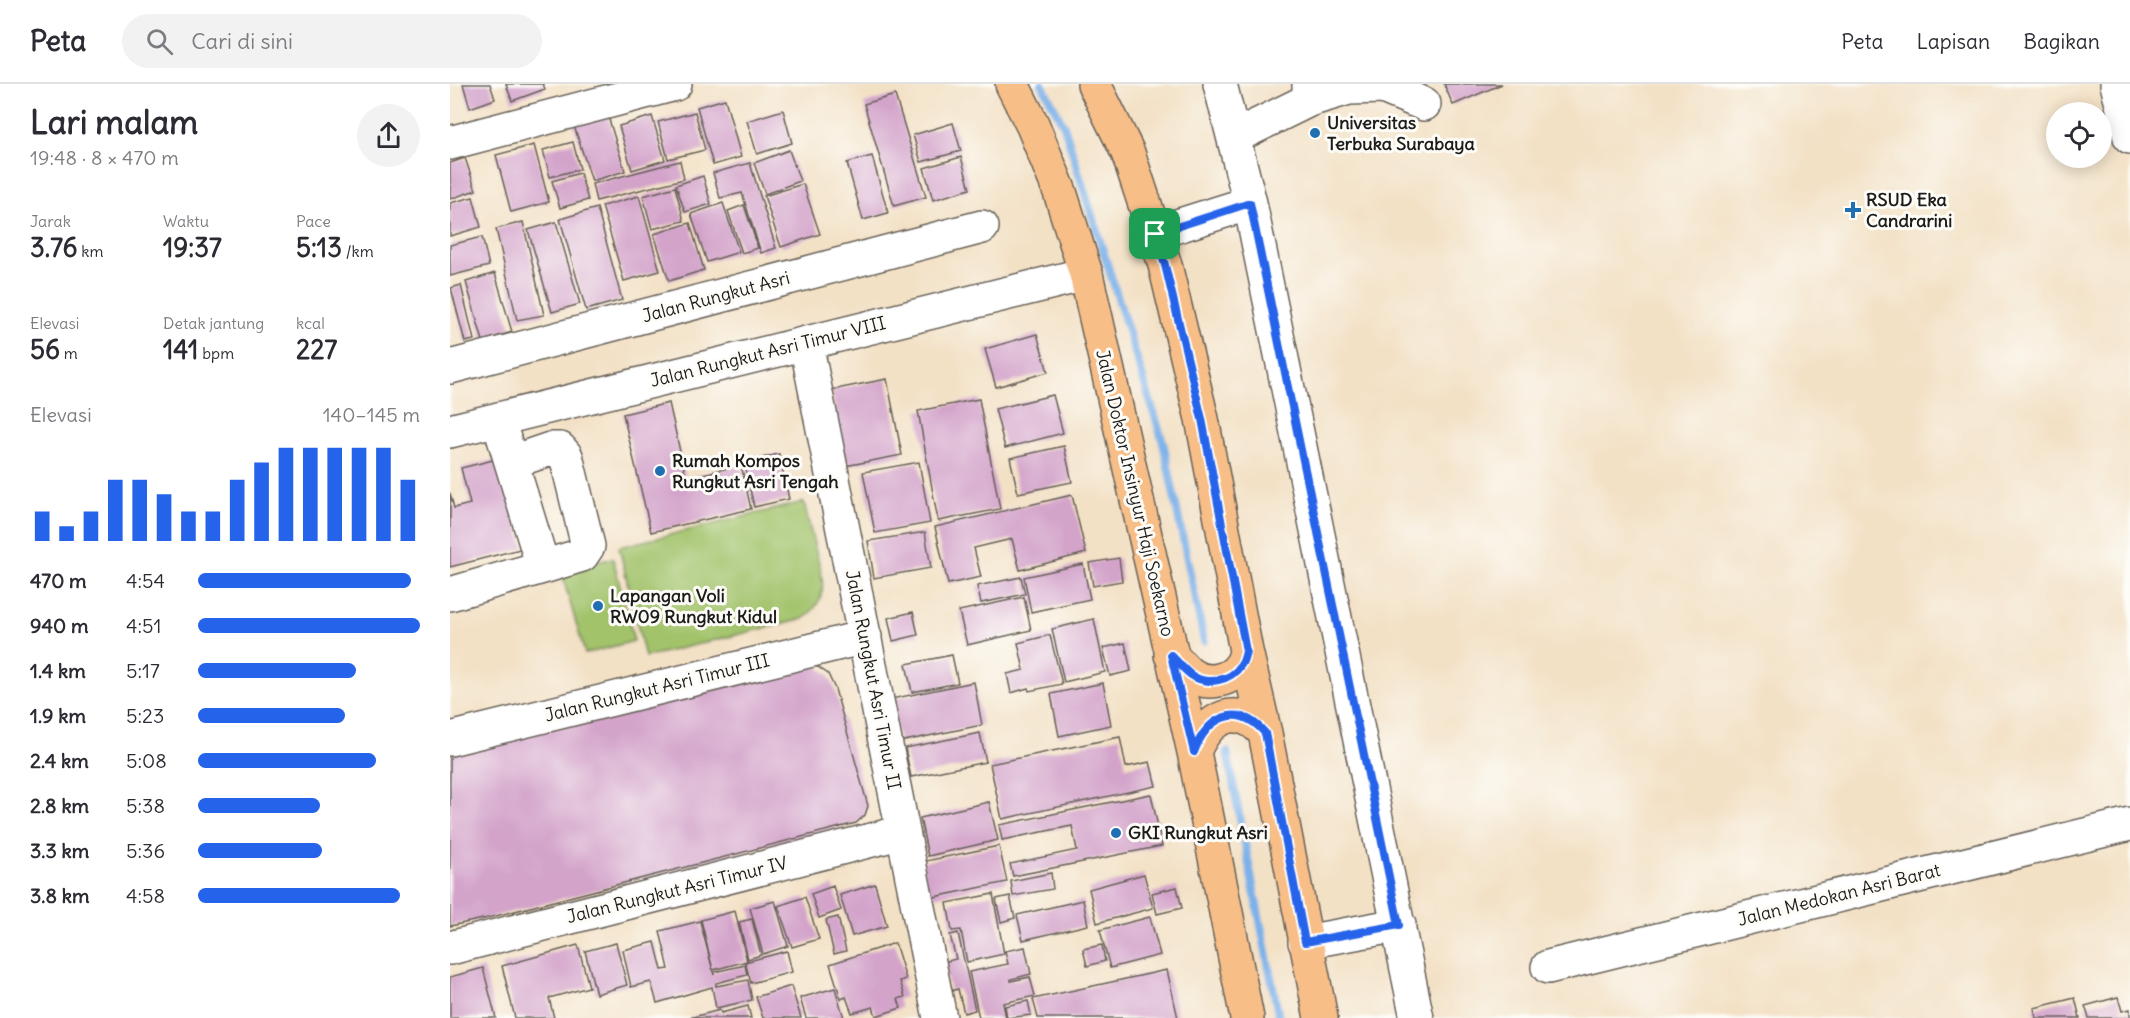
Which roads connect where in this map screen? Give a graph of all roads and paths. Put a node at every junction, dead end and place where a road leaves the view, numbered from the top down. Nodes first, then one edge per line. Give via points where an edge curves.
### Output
1 (675, 84) edge
2 (1012, 84) edge
3 (1095, 84) edge
4 (1220, 84) edge
5 (2117, 84) edge
6 (1309, 92) edge
7 (1424, 104) dead end
8 (1234, 137) junction
9 (2130, 137) edge
10 (450, 143) edge
11 (1250, 203) junction
12 (982, 227) dead end
13 (1155, 234) junction
14 (1086, 274) junction
15 (806, 343) junction
16 (450, 367) edge
17 (498, 419) junction
18 (450, 430) edge
19 (512, 462) junction
20 (543, 567) junction
21 (450, 594) edge
22 (865, 637) junction
23 (1246, 651) junction
24 (1171, 655) junction
25 (1265, 733) junction
26 (450, 739) edge
27 (1194, 752) junction
28 (2130, 824) edge
29 (903, 832) junction
30 (1399, 925) junction
31 (1305, 942) junction
32 (450, 948) edge
33 (1548, 966) dead end
34 (940, 1018) edge
35 (1247, 1018) edge
36 (1321, 1018) edge
37 (1417, 1018) edge

1 - 10 street
2 - 14 main road, Jalan Doktor Insinyur Haji Soekarno via 1034,126 1060,192
3 - 13 main road via 1128,153
4 - 8 street
5 - 9 street
6 - 7 street via 1383,87
6 - 8 street
8 - 11 street
11 - 13 street
11 - 30 street
12 - 16 street, Jalan Rungkut Asri
13 - 23 main road via 1202,419
14 - 15 street, Jalan Rungkut Asri Timur VIII
14 - 24 main road, Jalan Doktor Insinyur Haji Soekarno
15 - 17 street, Jalan Rungkut Asri Timur VIII
15 - 22 street, Jalan Rungkut Asri Timur II
17 - 18 street, Jalan Rungkut Asri Timur VIII
17 - 19 street
19 - 20 street
19 - 20 street via 550,448 560,449 566,456 588,546 582,555
20 - 21 street
22 - 26 street, Jalan Rungkut Asri Timur III
22 - 29 street, Jalan Rungkut Asri Timur II
23 - 24 main road via 1232,674 1206,681 1193,676
23 - 25 main road
24 - 27 main road, Jalan Doktor Insinyur Haji Soekarno
25 - 27 main road via 1244,717 1230,716 1206,729
25 - 31 main road
27 - 35 main road, Jalan Doktor Insinyur Haji Soekarno
28 - 33 street, Jalan Medokan Asri Barat
29 - 32 street, Jalan Rungkut Asri Timur IV
29 - 34 street, Jalan Rungkut Asri Timur II
30 - 31 street
30 - 37 street
31 - 36 main road

